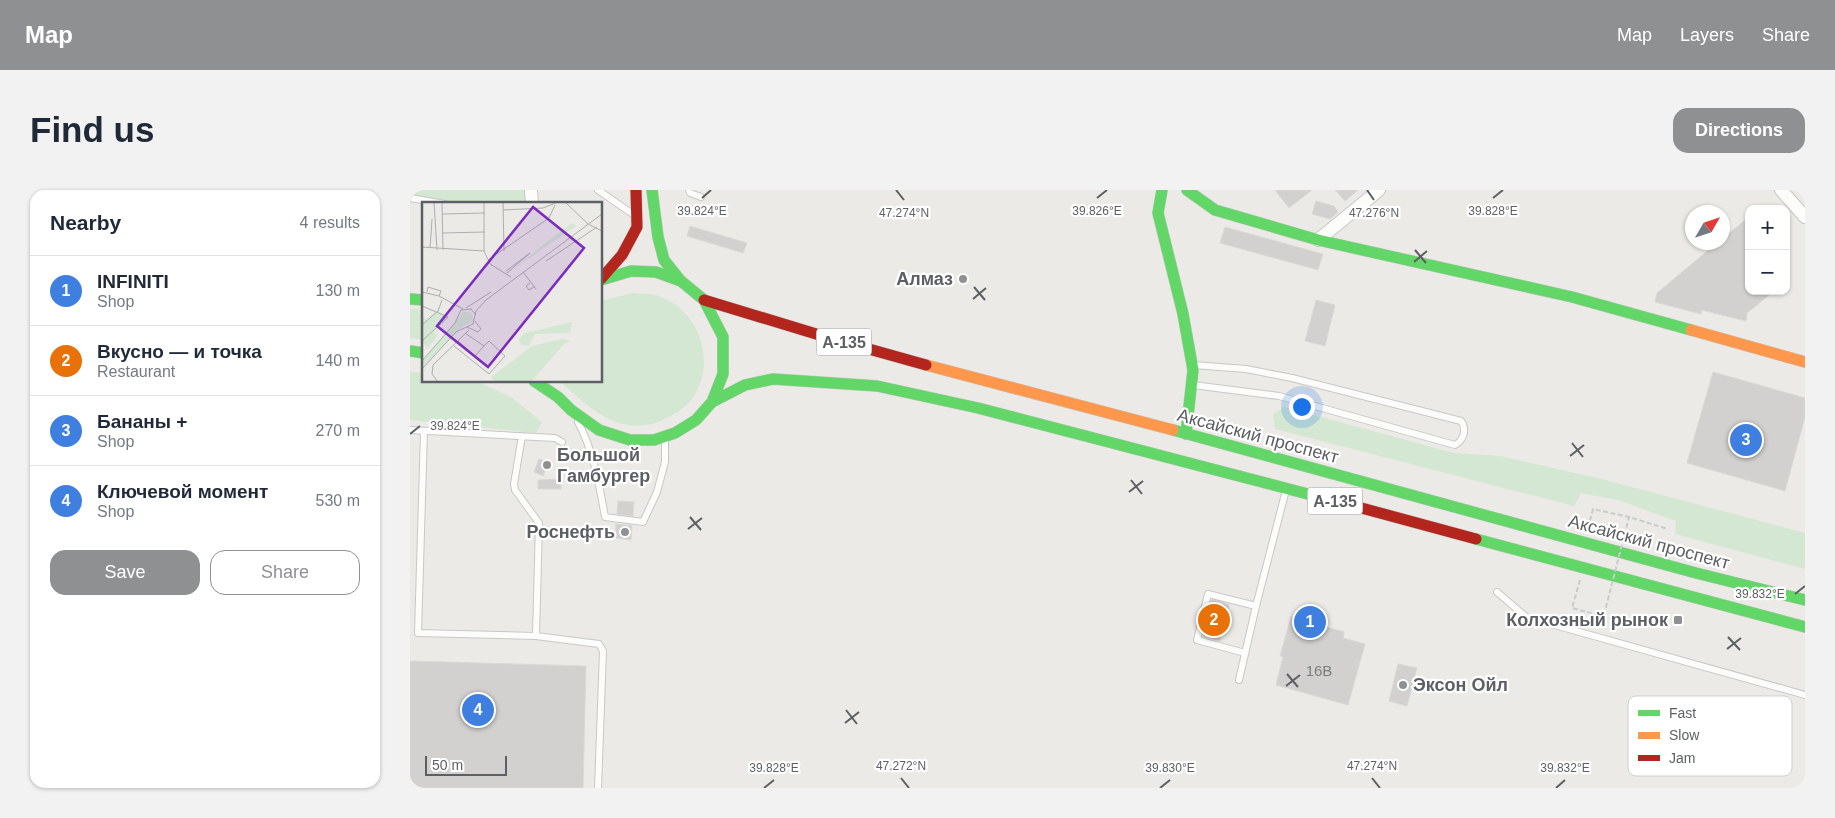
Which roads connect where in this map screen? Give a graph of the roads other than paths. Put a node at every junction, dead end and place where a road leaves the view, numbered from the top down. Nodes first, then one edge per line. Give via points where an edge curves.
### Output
1 (598, 190) edge
2 (636, 190) edge
3 (652, 190) edge
4 (689, 190) edge
5 (1162, 190) edge
6 (1187, 190) edge
7 (1379, 190) edge
8 (1781, 190) edge
9 (701, 197) dead end
10 (410, 198) edge
11 (433, 202) edge
12 (1805, 216) edge
13 (638, 218) junction
14 (1318, 240) junction
15 (602, 278) edge
16 (602, 279) edge
17 (681, 281) junction
18 (704, 300) junction
19 (1805, 362) edge
20 (1192, 364) junction
21 (536, 382) edge
22 (1191, 385) junction
23 (712, 402) junction
24 (571, 410) junction
25 (410, 430) edge
26 (424, 431) junction
27 (1186, 434) junction
28 (522, 436) junction
29 (665, 436) junction
30 (562, 442) dead end
31 (1287, 488) junction
32 (1497, 592) dead end
33 (1805, 600) edge
34 (1256, 606) junction
35 (1805, 627) edge
36 (536, 636) junction
37 (1245, 652) junction
38 (1239, 680) dead end
39 (1805, 695) edge
40 (598, 788) edge

1 - 13 lane
2 - 13 main road
3 - 17 main road via 664,260
4 - 9 lane via 690,194
5 - 20 main road via 1158,213
6 - 14 main road via 1215,210
7 - 14 street
8 - 12 street
10 - 11 lane
13 - 15 main road via 637,227 622,255
14 - 19 main road via 1572,297
16 - 17 main road via 631,271 656,272
17 - 18 main road
18 - 23 main road via 723,337 723,374
18 - 27 main road, Аксайский проспект / А-135 via 984,381
20 - 22 main road
20 - 22 lane via 1246,369 1292,378 1461,421 1464,435 1455,445 1279,396
21 - 24 main road
22 - 27 main road
23 - 29 main road via 696,420
23 - 31 main road, А-135 via 744,385 773,379 877,386 978,408
24 - 29 main road via 599,430 630,440 654,440
24 - 29 lane via 586,437 596,468 605,517 643,522 657,492 665,462
25 - 26 lane
26 - 28 lane
26 - 36 lane via 418,633
27 - 33 main road, Аксайский проспект / А-135
28 - 30 lane via 555,438
28 - 36 lane via 514,484 539,523
31 - 34 lane
31 - 35 main road, А-135
32 - 39 lane via 1526,617
34 - 37 lane
34 - 37 lane via 1208,594 1197,640
36 - 40 lane via 599,644 603,651
37 - 38 lane

